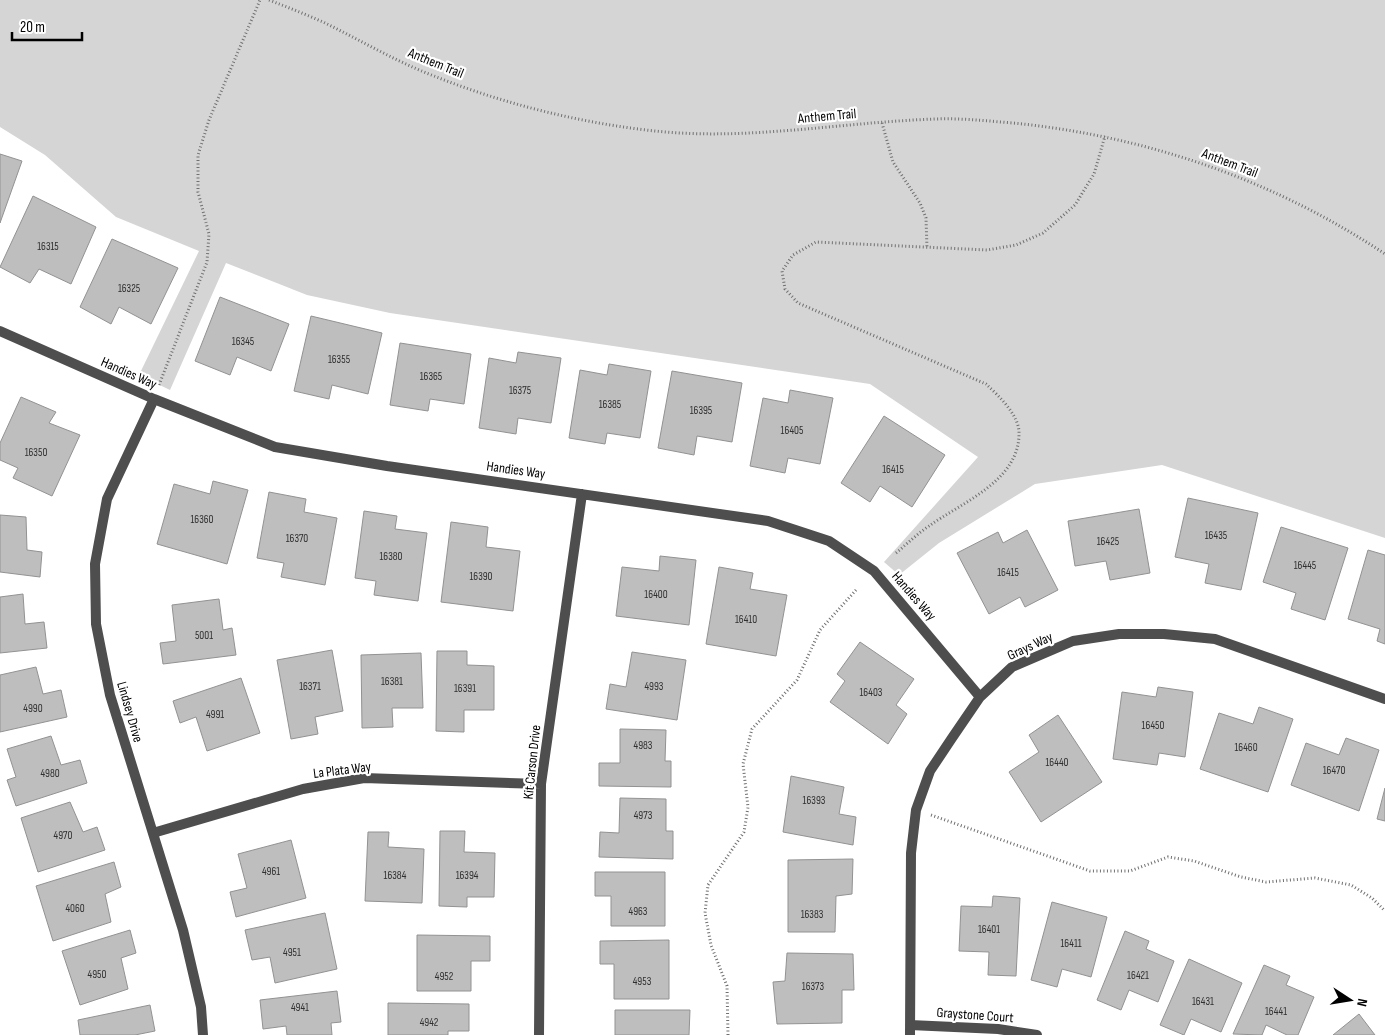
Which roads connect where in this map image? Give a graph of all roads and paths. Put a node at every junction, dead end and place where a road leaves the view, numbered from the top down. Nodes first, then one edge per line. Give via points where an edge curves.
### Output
1 (260, 0) edge
2 (269, 0) edge
3 (882, 123) junction
4 (1105, 136) junction
5 (927, 248) junction
6 (1385, 254) edge
7 (0, 331) edge
8 (154, 399) junction
9 (582, 494) junction
10 (896, 553) dead end
11 (856, 590) dead end
12 (980, 697) junction
13 (1385, 699) edge
14 (541, 784) junction
15 (916, 810) junction
16 (153, 833) junction
17 (1385, 911) edge
18 (910, 1030) edge
19 (203, 1035) edge
20 (539, 1035) edge
21 (728, 1035) edge
22 (1037, 1035) edge

1 - 8 path via 209,120 198,155 198,192 209,234 207,262
2 - 3 path, Anthem Trail via 432,76 538,110 597,123 657,132 750,134
3 - 4 path, Anthem Trail via 940,119 992,121
3 - 5 path via 893,162 926,218
4 - 5 path via 1094,174 1075,205 1043,233 1016,245 987,250
4 - 6 path, Anthem Trail via 1168,152 1230,173 1327,220
5 - 10 path via 816,242 793,255 782,271 785,290 798,303 986,384 1008,405 1017,426 1020,434 1012,463 987,490 928,526
7 - 8 street, Handies Way
8 - 9 street, Handies Way via 292,450
8 - 16 street, Lindsey Drive via 106,499 95,564 96,624 110,695
9 - 12 street, Handies Way via 768,521 829,541 874,571
9 - 14 street, Kit Carson Drive
11 - 21 path via 820,630 797,680 752,729 743,764 748,807 744,832 708,885 705,914 711,945 727,986
12 - 13 street, Grays Way via 1012,667 1073,641 1119,634 1164,634 1215,639
12 - 15 street, Grays Way via 930,771
14 - 16 street, La Plata Way via 364,778 303,789
14 - 20 street, Kit Carson Drive
15 - 17 path via 1090,872 1130,871 1168,857 1194,861 1266,882 1314,878 1351,885
15 - 18 street, Grays Way via 911,853
16 - 19 street, Lindsey Drive via 183,930 201,1007
18 - 22 street, Graystone Court via 998,1030

